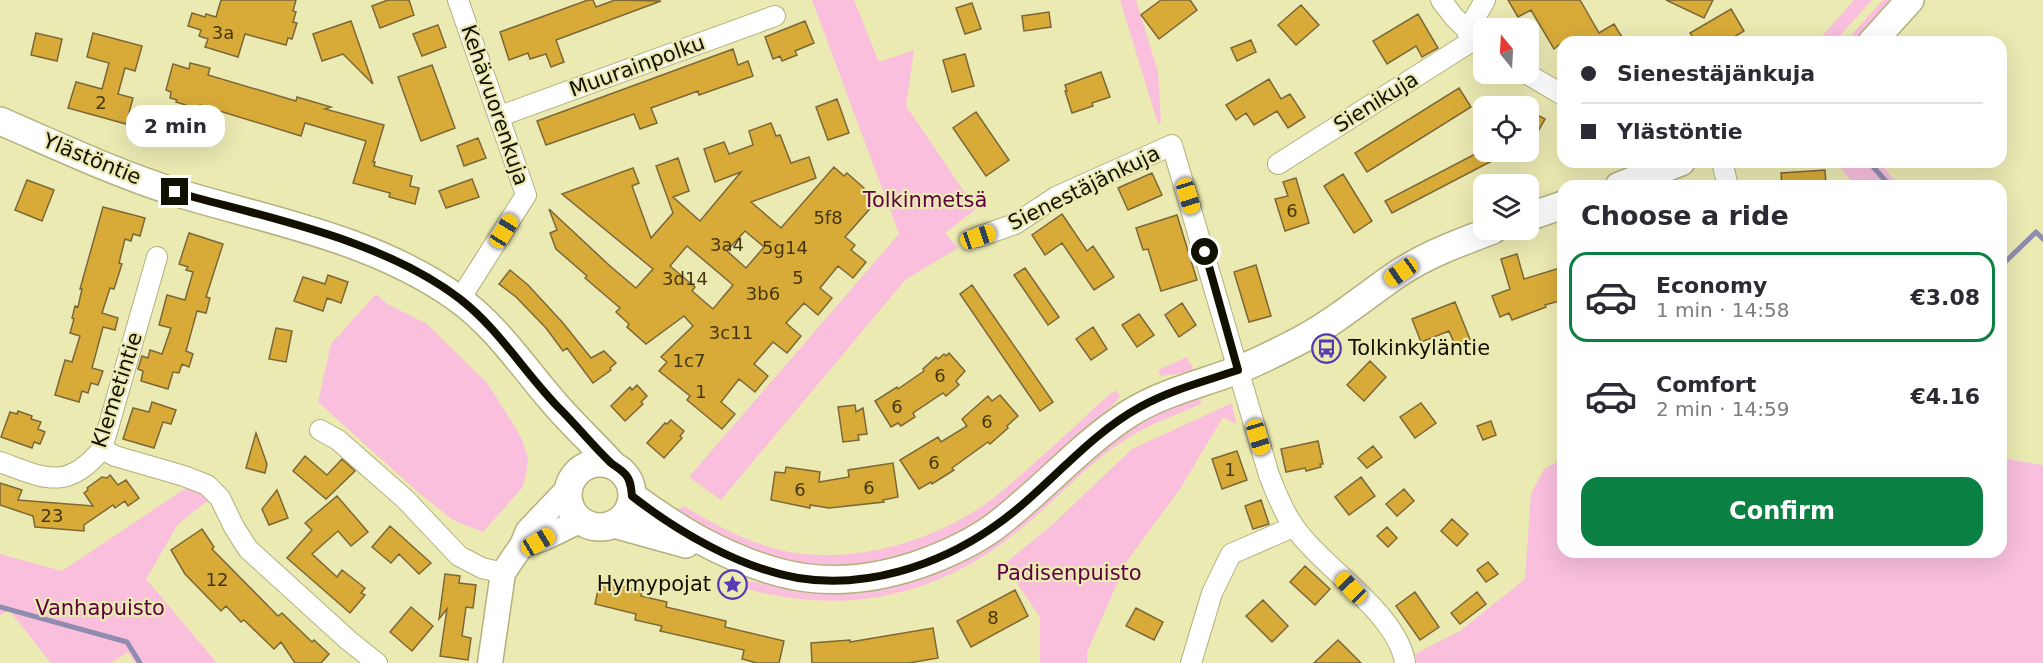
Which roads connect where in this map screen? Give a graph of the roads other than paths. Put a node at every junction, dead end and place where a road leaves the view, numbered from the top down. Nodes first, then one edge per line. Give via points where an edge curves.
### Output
1 (458, 0) edge
2 (1441, 0) edge
3 (1485, 0) edge
4 (1910, 0) edge
5 (775, 16) dead end
6 (1480, 18) edge
7 (1877, 36) edge
8 (1473, 37) edge
9 (1473, 40) edge
10 (1539, 81) edge
11 (1557, 92) edge
12 (500, 116) junction
13 (0, 122) edge
14 (1278, 164) dead end
15 (1646, 169) edge
16 (1629, 180) edge
17 (1557, 207) edge
18 (1539, 213) edge
19 (978, 237) dead end
20 (1473, 237) edge
21 (157, 257) dead end
22 (460, 299) junction
23 (1238, 370) junction
24 (551, 400) junction
25 (320, 430) dead end
26 (102, 449) junction
27 (0, 462) edge
28 (612, 464) junction
29 (572, 481) junction
30 (632, 496) junction
31 (580, 521) junction
32 (614, 524) junction
33 (1293, 527) junction
34 (522, 545) junction
35 (731, 557) junction
36 (503, 573) junction
37 (377, 663) edge
38 (490, 663) edge
39 (1191, 663) edge
40 (1405, 663) edge

1 - 12 street, Kehävuorenkuja
2 - 8 street
3 - 6 street
4 - 7 main road
5 - 12 street, Muurainpolku
9 - 14 street, Sienikuja
10 - 11 street
12 - 22 street, Kehävuorenkuja via 526,195
13 - 22 main road, Ylästöntie via 175,192 378,253
15 - 16 main road
17 - 18 main road
19 - 23 street, Sienestäjänkuja via 1015,224 1056,197 1172,145
20 - 23 main road via 1401,272 1316,332
21 - 26 street, Klemetintie
22 - 24 main road, Ylästöntie via 489,326
23 - 33 street via 1269,476
23 - 35 main road via 1140,407 1103,431 992,528 933,560 864,579 827,580 798,578
24 - 28 main road, Ylästöntie
24 - 29 main road, Ylästöntie via 570,443
25 - 36 street via 338,440 405,499 459,556
26 - 27 street, Klemetintie via 93,461 61,478 47,478
26 - 37 street via 207,485 220,498 248,549
28 - 29 main road via 593,463
28 - 30 main road via 626,476
29 - 31 main road via 570,509
29 - 34 street via 528,531
30 - 32 main road via 628,512
30 - 35 main road via 659,517
31 - 32 main road via 595,527
31 - 34 street via 538,542
32 - 35 main road
33 - 39 street via 1231,554 1212,593
33 - 40 street via 1378,613 1395,637
34 - 36 street
36 - 38 street

